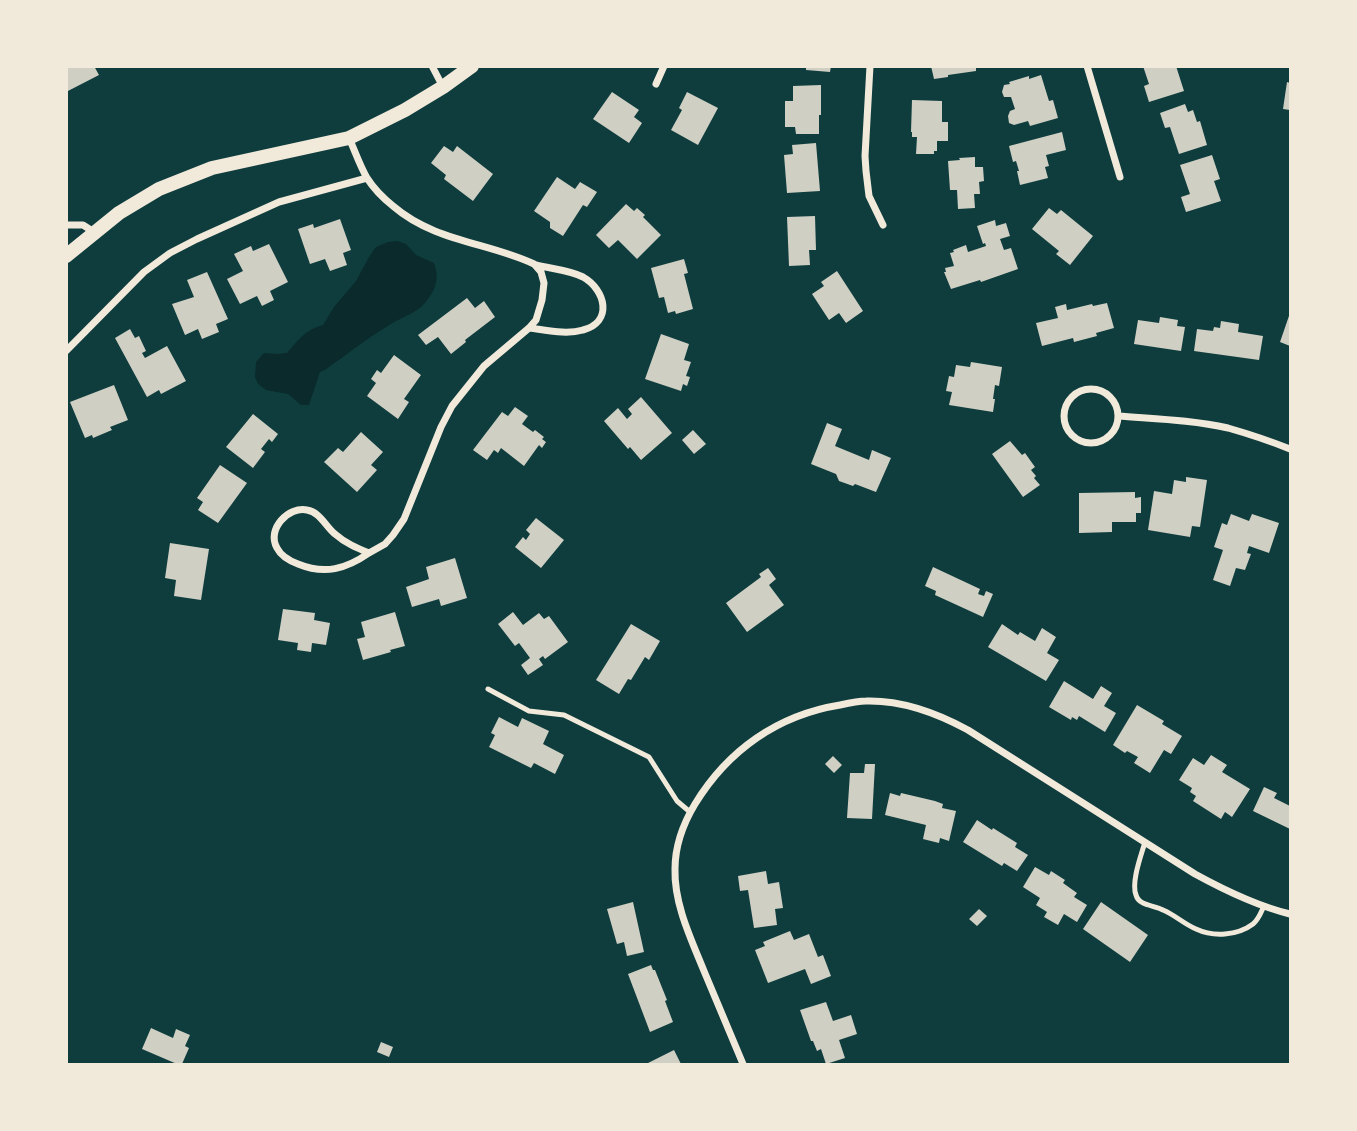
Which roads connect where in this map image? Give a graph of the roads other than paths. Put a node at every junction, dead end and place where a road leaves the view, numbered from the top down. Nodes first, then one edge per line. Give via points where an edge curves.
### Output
1 (432, 66) edge
2 (472, 66) edge
3 (664, 66) edge
4 (870, 66) edge
5 (1087, 66) edge
6 (656, 84) dead end
7 (443, 87) junction
8 (349, 138) junction
9 (1120, 177) dead end
10 (367, 178) junction
11 (66, 225) edge
12 (883, 225) dead end
13 (95, 232) junction
14 (66, 256) edge
15 (534, 264) junction
16 (529, 328) junction
17 (66, 351) edge
18 (1118, 416) junction
19 (1290, 449) edge
20 (369, 553) junction
21 (488, 690) dead end
22 (690, 812) junction
23 (1145, 842) junction
24 (1264, 906) junction
25 (1290, 914) edge
26 (743, 1065) edge

1 - 7 street
2 - 7 main road
3 - 6 street
4 - 12 street via 866,171 869,196
5 - 9 street
7 - 8 main road
8 - 10 street
8 - 13 main road via 184,178 120,212
10 - 15 street via 382,197 416,223
10 - 17 street via 279,202 170,253 136,279
11 - 13 street via 83,225
13 - 14 main road
15 - 16 street via 541,272 543,291 540,310
15 - 16 street via 586,279 604,304 599,320 586,330
16 - 20 street via 466,386 441,427 404,519 384,544
18 - 18 street via 1115,402 1092,388 1072,396 1064,413 1073,436 1087,442 1106,438 1115,429
18 - 19 street via 1226,428
20 - 20 street via 345,541 307,510 286,514 275,533 281,554 312,569 342,568
21 - 22 lane via 529,711 564,715 649,757 677,801
22 - 23 street via 721,768 759,735 823,708 876,701 950,720
22 - 26 street via 675,853 680,903
23 - 24 street via 1218,887
23 - 24 lane via 1135,883 1141,902 1198,930 1224,934 1252,924
24 - 25 street

